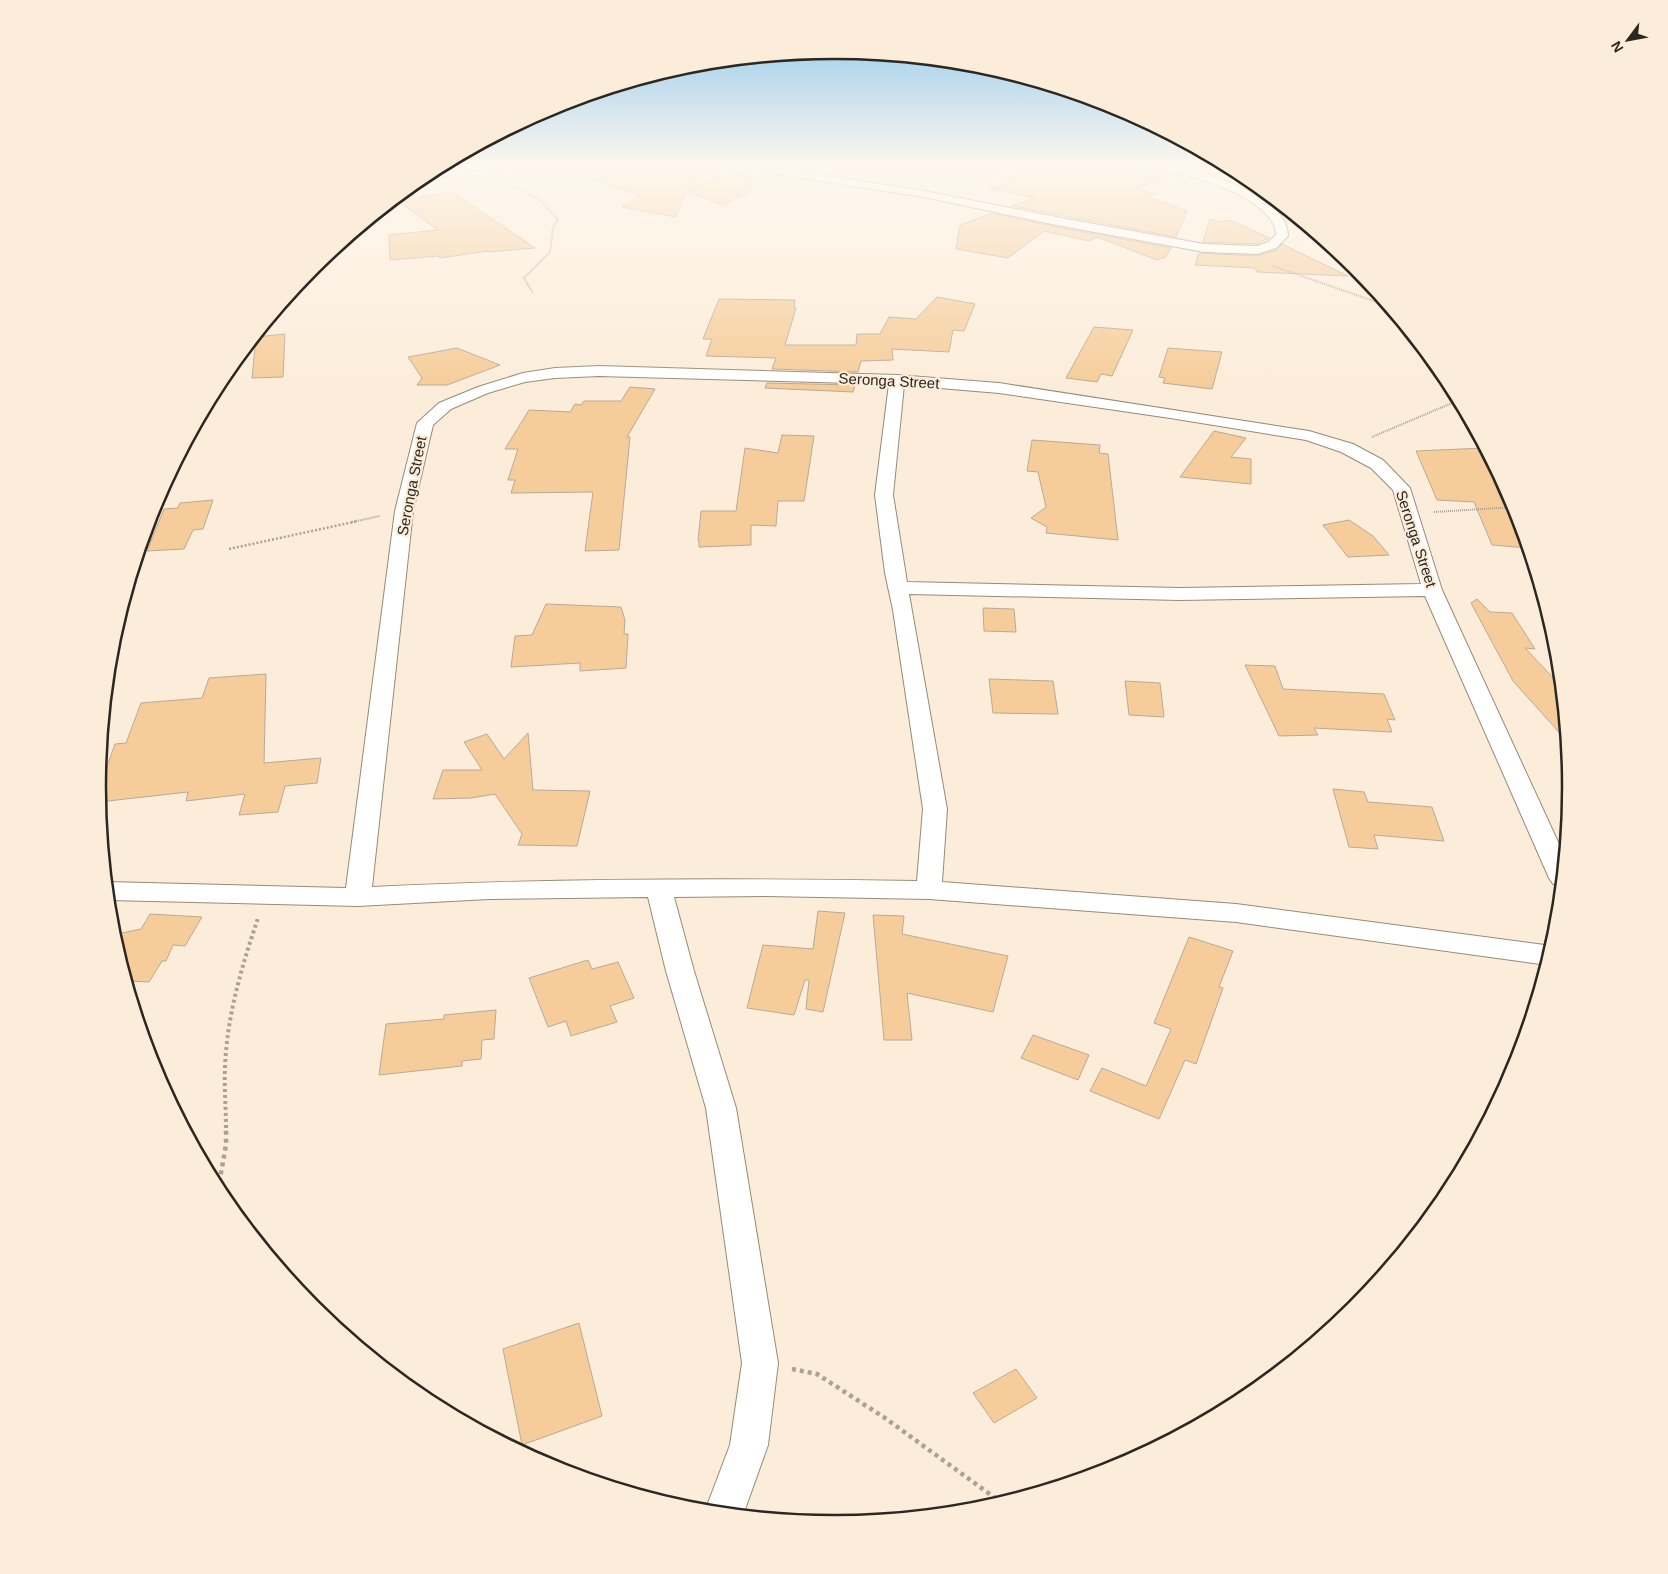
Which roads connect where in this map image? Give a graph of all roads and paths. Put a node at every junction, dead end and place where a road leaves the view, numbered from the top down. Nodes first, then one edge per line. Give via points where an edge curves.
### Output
1 (552, 238) edge
2 (1152, 238) edge
3 (1279, 238) edge
4 (1258, 250) junction
5 (533, 293) dead end
6 (1378, 303) edge
7 (897, 380) junction
8 (1453, 403) edge
9 (1346, 448) junction
10 (1507, 508) edge
11 (404, 511) junction
12 (1409, 514) junction
13 (229, 549) dead end
14 (898, 588) junction
15 (1432, 590) junction
16 (1557, 868) edge
17 (659, 888) junction
18 (929, 890) junction
19 (114, 891) edge
20 (264, 895) junction
21 (358, 897) junction
22 (1542, 954) edge
23 (220, 1179) edge
24 (760, 1364) junction
25 (994, 1497) edge
26 (726, 1507) edge

1 - 5 path via 550,252 524,278
2 - 4 street via 1204,248
3 - 4 street
4 - 6 path via 1276,269
7 - 9 street, Seronga Street via 999,388 1170,413 1309,436
7 - 11 street, Seronga Street via 599,371 523,378 445,406 425,423
7 - 14 street via 884,495
8 - 9 path
9 - 12 street, Seronga Street via 1377,464 1401,488
10 - 12 path
11 - 13 path
11 - 21 street, Seronga Street
12 - 15 street, Seronga Street
14 - 15 street via 1180,594
14 - 18 street via 935,809
15 - 16 street, Seronga Street
17 - 18 street
17 - 21 street via 489,890
17 - 24 street via 721,1108
18 - 22 street via 1236,913
19 - 20 street
20 - 21 street
20 - 23 path via 255,932 240,971 230,1024 225,1066 226,1145
24 - 25 path via 817,1374
24 - 26 street via 749,1446

